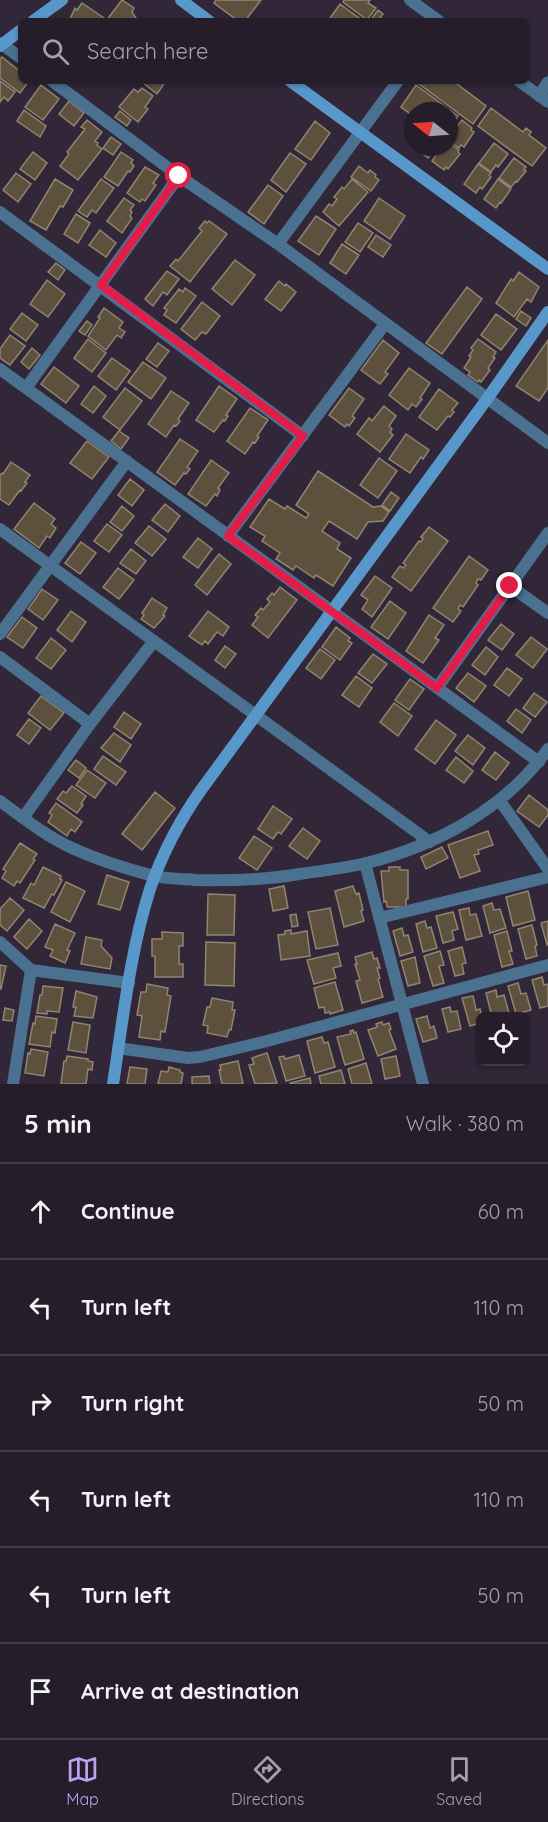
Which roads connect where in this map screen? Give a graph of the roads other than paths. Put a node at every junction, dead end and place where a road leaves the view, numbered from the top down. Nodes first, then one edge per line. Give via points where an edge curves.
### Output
1 (62, 0) edge
2 (181, 0) edge
3 (410, 0) edge
4 (37, 18) edge
5 (205, 18) edge
6 (435, 18) edge
7 (18, 32) edge
8 (1, 44) edge
9 (18, 56) edge
10 (548, 82) edge
11 (56, 84) edge
12 (294, 84) edge
13 (396, 84) edge
14 (523, 84) edge
15 (543, 99) edge
16 (360, 132) junction
17 (179, 176) junction
18 (0, 212) edge
19 (278, 244) junction
20 (548, 269) edge
21 (101, 285) junction
22 (548, 312) edge
23 (385, 324) junction
24 (0, 369) edge
25 (26, 388) junction
26 (487, 399) junction
27 (303, 436) junction
28 (548, 443) edge
29 (127, 461) junction
30 (0, 529) edge
31 (548, 533) edge
32 (228, 536) junction
33 (50, 566) junction
34 (510, 586) junction
35 (332, 610) junction
36 (548, 613) edge
37 (0, 634) edge
38 (154, 641) junction
39 (0, 657) edge
40 (437, 688) junction
41 (256, 715) junction
42 (90, 724) junction
43 (548, 749) edge
44 (539, 762) junction
45 (0, 801) edge
46 (500, 801) junction
47 (23, 818) junction
48 (430, 843) junction
49 (365, 863) junction
50 (548, 869) edge
51 (156, 876) junction
52 (548, 877) edge
53 (379, 918) junction
54 (0, 942) edge
55 (548, 965) edge
56 (31, 970) junction
57 (129, 983) junction
58 (402, 1005) junction
59 (118, 1048) junction
60 (13, 1084) edge
61 (113, 1084) edge
62 (423, 1084) edge

1 - 4 street
2 - 5 street
3 - 6 street
7 - 8 street
8 - 9 street
10 - 15 street
11 - 17 street
12 - 16 street
13 - 16 street
14 - 15 street
16 - 19 street
16 - 20 street
17 - 19 street
17 - 21 street
18 - 21 street
19 - 23 street
21 - 25 street
21 - 27 street
22 - 26 street
23 - 26 street
23 - 27 street
24 - 25 street
25 - 29 street
26 - 28 street
26 - 35 street
27 - 32 street
29 - 32 street
29 - 33 street
30 - 33 street
31 - 34 street
32 - 35 street
33 - 37 street
33 - 38 street
34 - 36 street
34 - 40 street
35 - 40 street
35 - 41 street
38 - 41 street
38 - 42 street
39 - 42 street
40 - 44 street
41 - 48 street
41 - 51 street via 191,805
42 - 47 street
43 - 44 street
44 - 46 street
45 - 47 street
46 - 48 street
46 - 50 street
47 - 51 street via 73,848
48 - 49 street
49 - 51 street via 254,880
49 - 53 street
51 - 57 street via 145,906
52 - 53 street
53 - 58 street
54 - 56 street
55 - 58 street
56 - 57 street
56 - 60 street
57 - 59 street
58 - 59 street via 200,1057
58 - 62 street
59 - 61 street

